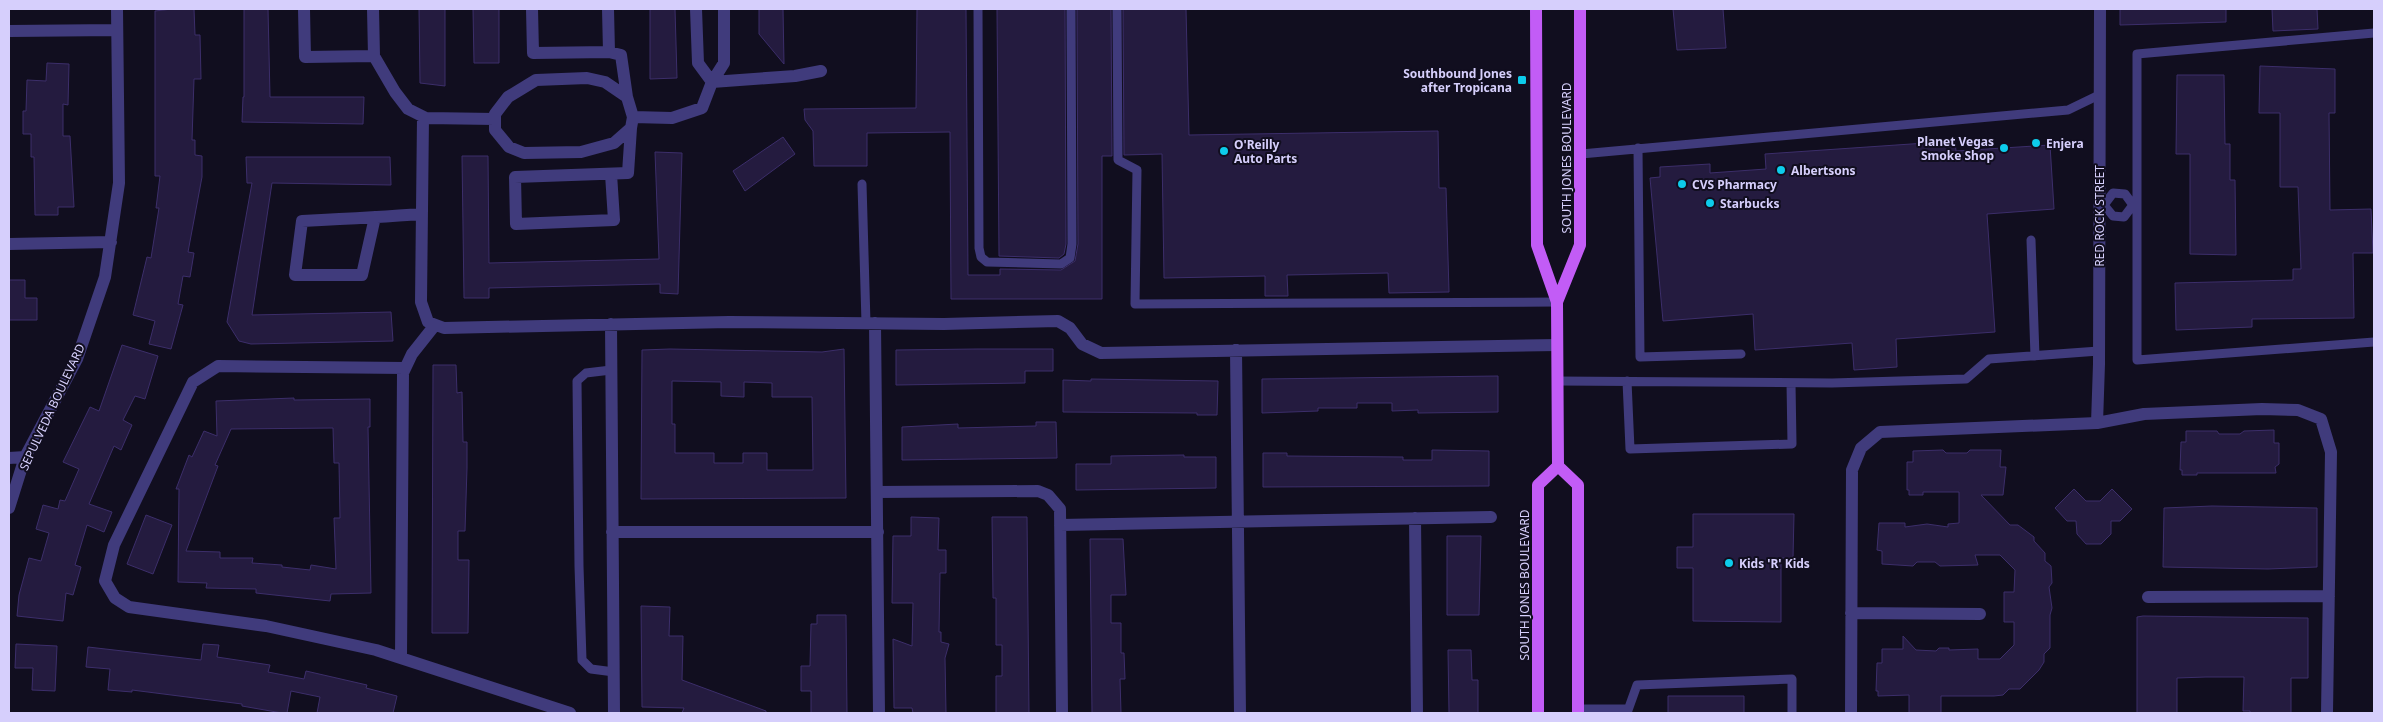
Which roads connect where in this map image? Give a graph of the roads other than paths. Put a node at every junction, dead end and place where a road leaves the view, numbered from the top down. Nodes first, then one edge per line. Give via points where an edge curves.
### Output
1 (117, 9) edge
2 (304, 9) edge
3 (373, 9) edge
4 (532, 9) edge
5 (608, 9) edge
6 (696, 9) edge
7 (724, 9) edge
8 (978, 9) edge
9 (1071, 9) edge
10 (1117, 9) edge
11 (1536, 9) edge
12 (1580, 9) edge
13 (2100, 9) edge
14 (117, 30) junction
15 (9, 31) edge
16 (2374, 33) edge
17 (609, 52) junction
18 (374, 56) junction
19 (821, 71) dead end
20 (712, 82) junction
21 (2100, 95) junction
22 (628, 97) junction
23 (423, 117) junction
24 (495, 119) junction
25 (632, 123) junction
26 (1638, 148) junction
27 (1581, 154) junction
28 (611, 174) junction
29 (862, 184) dead end
30 (2102, 205) junction
31 (2135, 205) junction
32 (422, 214) junction
33 (375, 217) junction
34 (2031, 240) dead end
35 (111, 242) junction
36 (9, 244) edge
37 (1557, 302) junction
38 (871, 323) junction
39 (611, 324) junction
40 (434, 325) junction
41 (2374, 342) edge
42 (1557, 345) junction
43 (1236, 350) junction
44 (2100, 351) junction
45 (1741, 354) dead end
46 (2035, 356) junction
47 (405, 368) junction
48 (611, 370) junction
49 (1558, 381) junction
50 (1627, 381) junction
51 (1791, 383) junction
52 (2097, 424) junction
53 (9, 458) edge
54 (25, 458) junction
55 (1558, 466) junction
56 (877, 492) junction
57 (9, 508) edge
58 (1491, 517) dead end
59 (1415, 518) junction
60 (1237, 521) junction
61 (1060, 525) junction
62 (612, 532) junction
63 (878, 532) junction
64 (2329, 596) junction
65 (2148, 597) dead end
66 (1851, 613) junction
67 (1980, 614) dead end
68 (401, 658) junction
69 (614, 672) junction
70 (1578, 711) edge
71 (1627, 711) edge
72 (570, 713) edge
73 (614, 713) edge
74 (879, 713) edge
75 (1062, 713) edge
76 (1240, 713) edge
77 (1417, 713) edge
78 (1538, 713) edge
79 (1792, 713) edge
80 (1852, 713) edge
81 (2328, 713) edge

1 - 14 street, SEPULVEDA BOULEVARD
2 - 18 street via 305,58
3 - 18 street
4 - 17 street via 533,53
5 - 17 street
6 - 20 street via 698,63
7 - 20 street via 724,63
8 - 9 lane via 981,256 987,262 1062,264 1070,258 1072,244
10 - 37 lane via 1118,160 1137,170 1135,304
11 - 37 main road, SOUTH JONES BOULEVARD via 1537,245
12 - 27 main road, SOUTH JONES BOULEVARD
13 - 21 street, RED ROCK STREET
14 - 15 street
14 - 35 street, SEPULVEDA BOULEVARD via 119,182
16 - 31 lane via 2137,54
17 - 22 street via 622,55
18 - 23 street via 394,92 408,109
19 - 20 street
20 - 25 street via 702,108 672,118
21 - 26 lane via 2068,110
21 - 30 street, RED ROCK STREET
22 - 24 street via 596,80 536,80 508,97 495,114
22 - 25 street
23 - 24 street
23 - 32 street
24 - 25 street via 495,130 509,147 524,153 581,152 614,143
25 - 28 street via 628,173
26 - 27 lane
26 - 45 lane via 1640,357
27 - 37 main road, SOUTH JONES BOULEVARD via 1580,245
28 - 28 street via 515,177 516,224 614,220
29 - 38 lane
30 - 31 lane via 2113,216 2124,217
30 - 31 lane via 2113,193 2125,194
30 - 44 street, RED ROCK STREET
31 - 41 lane via 2137,360
32 - 33 street
32 - 40 street via 421,302 428,322
33 - 33 street via 302,221 295,275 362,276
34 - 46 lane
35 - 36 street
35 - 54 street, SEPULVEDA BOULEVARD via 105,277 78,359
37 - 42 main road, SOUTH JONES BOULEVARD
38 - 39 street
38 - 43 street via 1058,321 1070,328 1082,344 1101,352
38 - 56 street
39 - 40 street via 444,328
39 - 48 street
40 - 47 street
42 - 43 street
42 - 49 main road, SOUTH JONES BOULEVARD
43 - 60 street
44 - 46 lane
44 - 52 street, RED ROCK STREET
46 - 51 lane via 1989,359 1966,379
47 - 68 street via 402,387
47 - 68 street via 218,366 192,382 114,545 105,581 115,598 129,607 266,626
48 - 62 street
48 - 69 lane via 586,373 578,381 577,446 582,660 591,669
49 - 50 lane
49 - 55 main road, SOUTH JONES BOULEVARD
50 - 51 lane
50 - 51 lane via 1630,449 1792,444
52 - 64 street via 2144,414 2262,409 2298,410 2321,419 2331,452
52 - 66 street via 1880,432 1860,448 1852,470
53 - 54 street
54 - 57 street, SEPULVEDA BOULEVARD
55 - 70 main road via 1578,485
55 - 78 main road, SOUTH JONES BOULEVARD via 1538,485
56 - 61 street via 1038,491 1048,495 1060,509
56 - 63 street
58 - 59 street
59 - 60 street
59 - 77 street
60 - 61 street
60 - 76 street
61 - 75 street
62 - 63 street
62 - 69 street
63 - 74 street
64 - 65 street
64 - 81 street
66 - 67 street
66 - 80 street
68 - 72 street
69 - 73 street
70 - 71 lane
71 - 79 lane via 1637,685 1792,680

